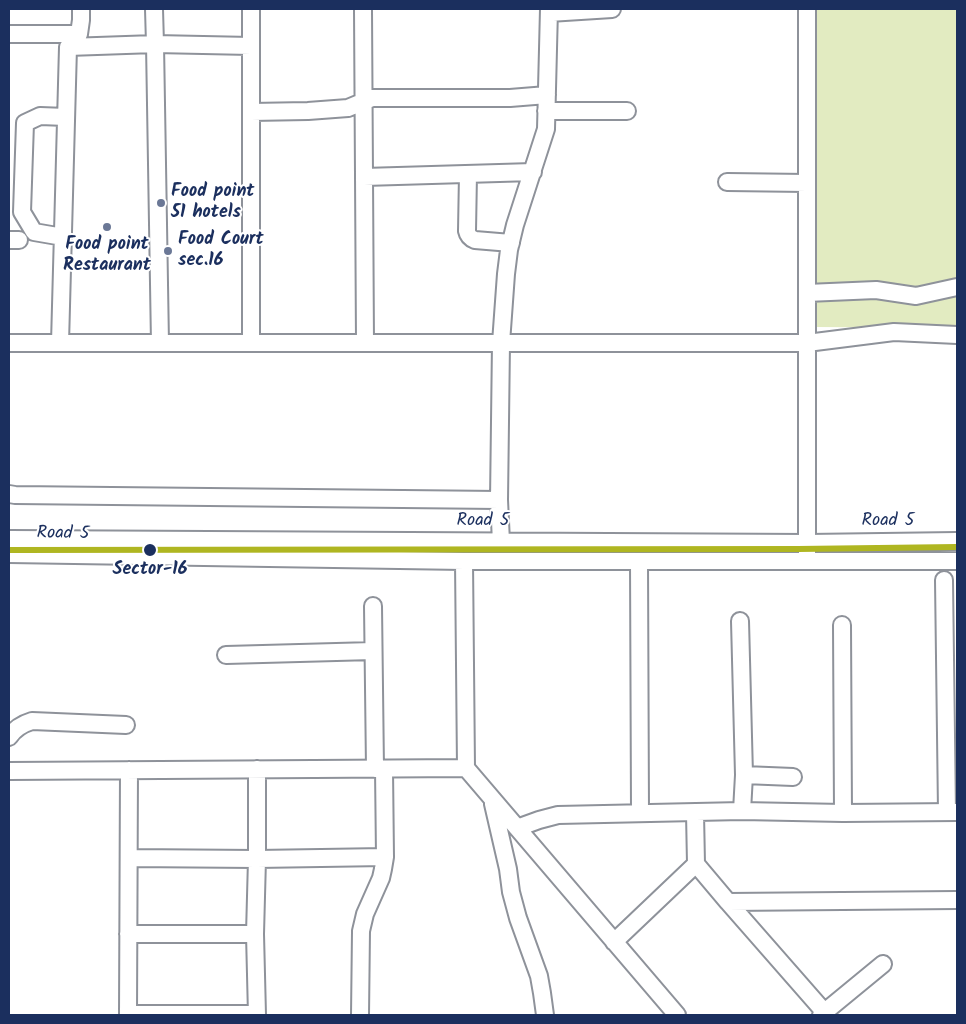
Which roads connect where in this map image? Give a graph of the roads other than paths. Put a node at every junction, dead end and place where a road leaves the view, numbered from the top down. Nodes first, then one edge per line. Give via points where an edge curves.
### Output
1 (82, 9) edge
2 (154, 9) edge
3 (251, 9) edge
4 (363, 9) edge
5 (612, 9) edge
6 (807, 9) edge
7 (549, 11) edge
8 (9, 34) edge
9 (73, 41) junction
10 (155, 44) junction
11 (251, 46) junction
12 (364, 101) junction
13 (547, 103) junction
14 (627, 110) dead end
15 (251, 112) junction
16 (66, 117) junction
17 (533, 172) junction
18 (468, 174) junction
19 (364, 177) junction
20 (727, 182) dead end
21 (807, 183) junction
22 (62, 236) junction
23 (511, 243) junction
24 (957, 287) edge
25 (808, 292) junction
26 (957, 335) edge
27 (9, 343) edge
28 (60, 343) junction
29 (160, 343) junction
30 (251, 343) junction
31 (364, 343) junction
32 (501, 343) junction
33 (807, 343) junction
34 (9, 494) edge
35 (500, 500) junction
36 (9, 539) edge
37 (501, 542) junction
38 (957, 542) edge
39 (808, 543) junction
40 (9, 554) edge
41 (807, 560) junction
42 (464, 561) junction
43 (639, 561) junction
44 (957, 561) edge
45 (944, 580) dead end
46 (373, 606) dead end
47 (740, 621) dead end
48 (842, 625) dead end
49 (373, 651) junction
50 (226, 655) dead end
51 (126, 725) dead end
52 (9, 737) edge
53 (466, 768) junction
54 (380, 769) junction
55 (129, 770) junction
56 (257, 770) junction
57 (9, 771) edge
58 (744, 774) junction
59 (793, 777) dead end
60 (492, 799) junction
61 (695, 812) junction
62 (742, 812) junction
63 (952, 812) edge
64 (640, 813) junction
65 (843, 813) junction
66 (517, 828) junction
67 (385, 856) junction
68 (129, 858) junction
69 (257, 859) junction
70 (696, 864) junction
71 (957, 900) edge
72 (728, 902) junction
73 (128, 934) junction
74 (255, 934) junction
75 (614, 942) junction
76 (883, 964) dead end
77 (257, 1014) edge
78 (824, 1014) edge
79 (128, 1015) edge
80 (360, 1015) edge
81 (545, 1015) edge
82 (677, 1015) edge

1 - 9 street
2 - 10 street
3 - 11 street
4 - 12 street
5 - 7 street
6 - 21 street
7 - 13 street
8 - 9 street
9 - 10 street
9 - 16 street
10 - 11 street
10 - 29 street
11 - 15 street
12 - 13 street via 372,98 510,98
12 - 15 street via 348,108
12 - 19 street
13 - 14 street
13 - 17 street via 546,129
15 - 30 street
16 - 22 street
16 - 22 street via 40,116 25,123 22,212 34,232
17 - 18 street
17 - 23 street
18 - 19 street
18 - 23 street via 468,235 475,240
19 - 31 street
20 - 21 street
21 - 25 street
22 - 28 street
23 - 32 street
24 - 25 street via 916,296 876,290
25 - 33 street
26 - 33 street via 894,332
27 - 28 street
28 - 29 street
29 - 30 street
30 - 31 street
31 - 32 street
32 - 33 street
32 - 35 street
33 - 39 street
34 - 35 street
35 - 37 street
36 - 37 street, Road 5
37 - 39 street, Road 5
38 - 39 street, Road 5
39 - 41 street
40 - 42 street, Road 5
41 - 43 street, Road 5
41 - 44 street, Road 5
42 - 43 street, Road 5
42 - 53 street
43 - 64 street
45 - 63 street
46 - 49 street
47 - 58 street
48 - 65 street
49 - 50 street
49 - 54 street
51 - 52 street via 32,721 21,724
53 - 54 street
53 - 60 street
54 - 56 street
54 - 67 street
55 - 56 street
55 - 57 street
55 - 68 street
56 - 69 street
58 - 59 street
58 - 62 street
60 - 66 street
60 - 81 street via 508,868 510,892 539,976
61 - 62 street
61 - 64 street
61 - 70 street
62 - 65 street
63 - 65 street
64 - 66 street via 558,815
66 - 75 street
67 - 69 street
67 - 80 street via 381,878 360,931
68 - 69 street
68 - 73 street
69 - 74 street
70 - 72 street
70 - 75 street
71 - 72 street
72 - 78 street
73 - 74 street
73 - 79 street
74 - 77 street
75 - 82 street
76 - 78 street
77 - 79 street

